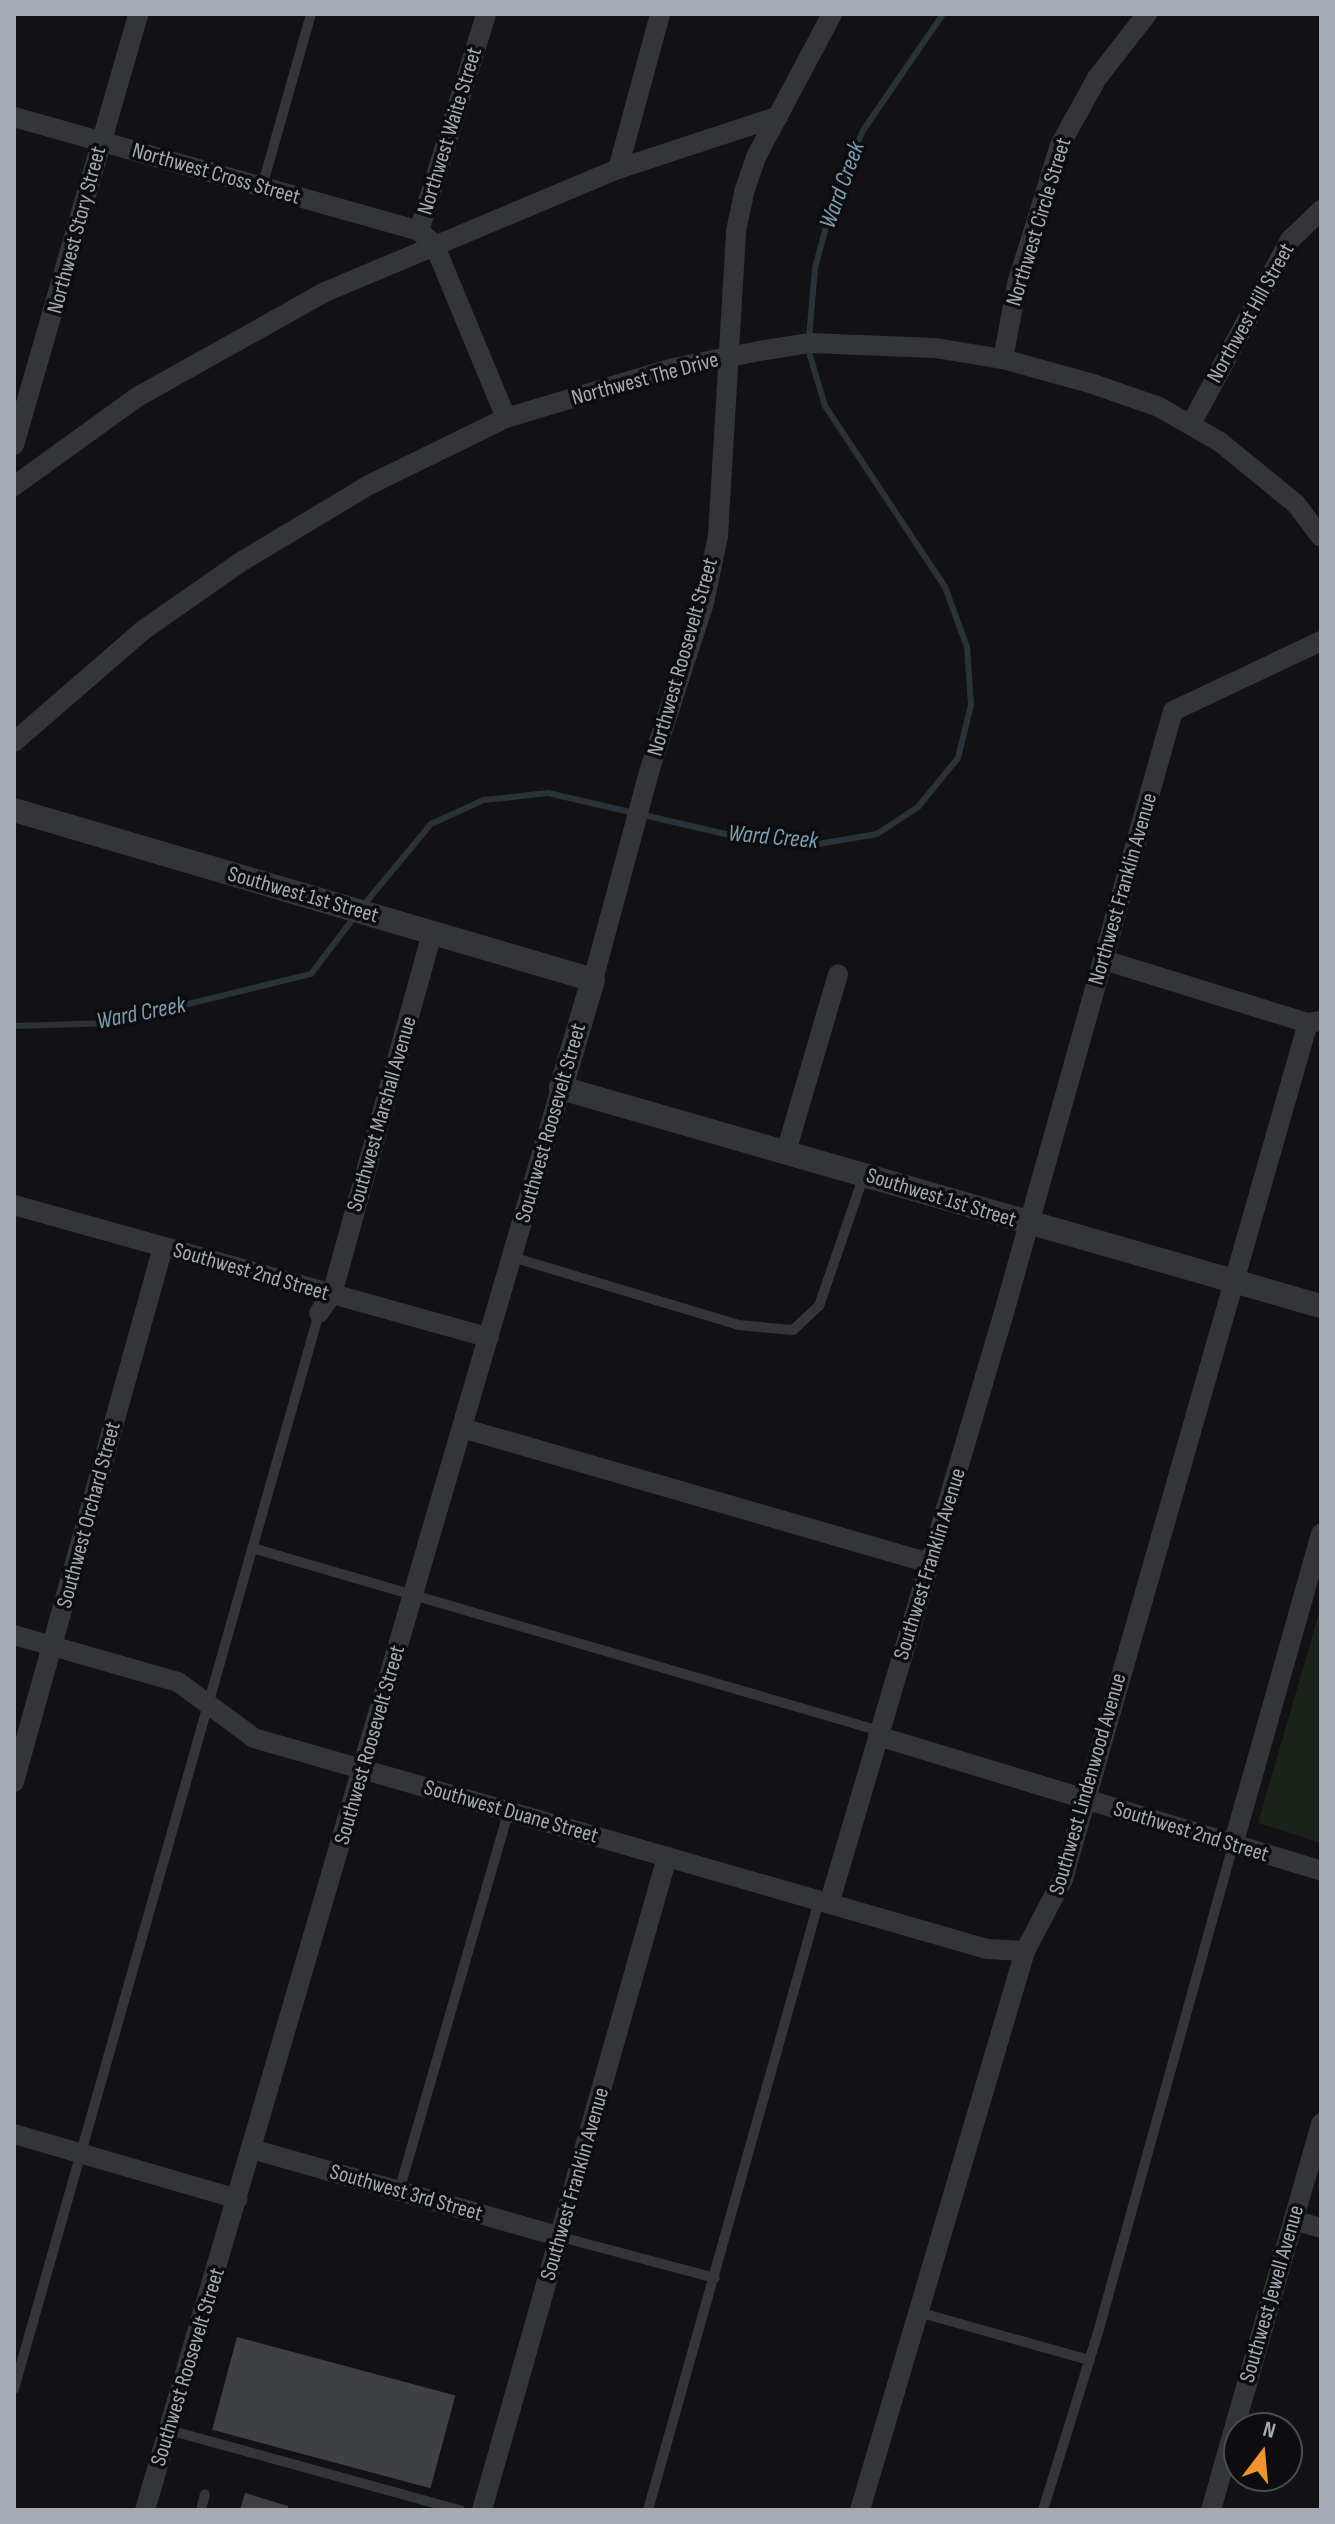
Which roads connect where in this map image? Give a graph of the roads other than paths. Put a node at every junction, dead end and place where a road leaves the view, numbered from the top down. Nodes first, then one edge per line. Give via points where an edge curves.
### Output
1 (138, 14) edge
2 (311, 14) edge
3 (486, 14) edge
4 (660, 14) edge
5 (832, 14) edge
6 (1147, 14) edge
7 (779, 116) junction
8 (14, 117) edge
9 (100, 142) junction
10 (618, 169) junction
11 (262, 187) junction
12 (1321, 210) edge
13 (427, 237) junction
14 (732, 355) junction
15 (1003, 359) junction
16 (506, 418) junction
17 (1191, 424) junction
18 (14, 445) edge
19 (14, 486) edge
20 (1321, 537) edge
21 (1321, 641) edge
22 (14, 742) edge
23 (14, 810) edge
24 (432, 934) junction
25 (1104, 960) junction
26 (838, 974) dead end
27 (593, 980) junction
28 (1315, 1022) edge
29 (561, 1088) junction
30 (786, 1152) junction
31 (864, 1175) junction
32 (14, 1205) edge
33 (1029, 1225) junction
34 (163, 1247) junction
35 (512, 1257) junction
36 (1234, 1282) junction
37 (332, 1294) junction
38 (1321, 1306) edge
39 (319, 1313) joint
40 (489, 1338) junction
41 (462, 1428) junction
42 (1321, 1533) edge
43 (252, 1548) junction
44 (930, 1563) junction
45 (414, 1594) junction
46 (14, 1635) edge
47 (53, 1646) junction
48 (209, 1703) junction
49 (879, 1733) junction
50 (363, 1769) junction
51 (14, 1782) edge
52 (1085, 1799) junction
53 (509, 1811) junction
54 (1233, 1845) junction
55 (667, 1857) junction
56 (1321, 1871) edge
57 (824, 1902) junction
58 (1025, 1951) junction
59 (1321, 2123) edge
60 (14, 2134) edge
61 (252, 2149) junction
62 (81, 2153) junction
63 (399, 2191) junction
64 (238, 2199) junction
65 (1293, 2220) junction
66 (1321, 2228) edge
67 (561, 2237) junction
68 (715, 2278) junction
69 (916, 2312) junction
70 (1089, 2360) junction
71 (14, 2389) edge
72 (169, 2430) junction
73 (205, 2494) dead end
74 (145, 2510) edge
75 (201, 2510) edge
76 (460, 2510) edge
77 (482, 2510) edge
78 (648, 2510) edge
79 (860, 2510) edge
80 (1043, 2510) edge
81 (1211, 2510) edge

1 - 9 street, Northwest Story Street
2 - 11 lane
3 - 13 street, Northwest Waite Street
4 - 10 street
5 - 7 street, Northwest Roosevelt Street
6 - 15 street, Northwest Circle Street via 1097,78 1060,145 1017,284
7 - 10 street
7 - 14 street, Northwest Roosevelt Street via 756,157 736,231
8 - 9 street, Northwest Cross Street
9 - 11 street, Northwest Cross Street
9 - 18 street, Northwest Story Street
10 - 13 street
11 - 13 street, Northwest Cross Street
12 - 17 street, Northwest Hill Street via 1290,240
13 - 16 street, Northwest Waite Street
13 - 19 street via 139,396
14 - 15 street, Northwest The Drive via 858,343
14 - 16 street, Northwest The Drive
14 - 27 street, Northwest Roosevelt Street via 718,536 704,603 649,772
15 - 17 street, Northwest The Drive via 1120,393
16 - 22 street, Northwest The Drive via 369,485 239,563 142,631
17 - 20 street, Northwest The Drive via 1272,482
21 - 25 street, Northwest Franklin Avenue via 1173,711
23 - 24 street, Southwest 1st Street
24 - 27 street, Southwest 1st Street
24 - 37 street, Southwest Marshall Avenue
25 - 28 street
25 - 33 street, Northwest Franklin Avenue
26 - 30 street
27 - 29 street, Southwest Roosevelt Street
28 - 36 street, Southwest Lindenwood Avenue
29 - 30 street, Southwest 1st Street
29 - 35 street, Southwest Roosevelt Street
30 - 31 street, Southwest 1st Street
31 - 33 street, Southwest 1st Street
31 - 35 lane via 819,1306 793,1330 738,1325
32 - 34 street, Southwest 2nd Street
33 - 36 street, Southwest 1st Street
33 - 44 street, Southwest Franklin Avenue
34 - 37 street, Southwest 2nd Street
34 - 47 street, Southwest Orchard Street
35 - 40 street, Southwest Roosevelt Street
36 - 38 street, Southwest 1st Street
36 - 52 street, Southwest Lindenwood Avenue
37 - 39 street, Southwest Marshall Avenue
37 - 40 street, Southwest 2nd Street
39 - 43 lane
40 - 41 street, Southwest Roosevelt Street
41 - 44 street
41 - 45 street, Southwest Roosevelt Street
42 - 54 street
43 - 45 lane
43 - 48 lane
44 - 49 street, Southwest Franklin Avenue
45 - 49 lane
45 - 50 street, Southwest Roosevelt Street
46 - 47 street, Southwest Duane Street
47 - 48 street, Southwest Duane Street via 178,1682
47 - 51 street, Southwest Orchard Street
48 - 50 street, Southwest Duane Street via 254,1738
48 - 62 lane
49 - 52 street, Southwest 2nd Street
49 - 57 street, Southwest Franklin Avenue
50 - 53 street, Southwest Duane Street
50 - 61 street, Southwest Roosevelt Street
52 - 54 street, Southwest 2nd Street
52 - 58 street, Southwest Lindenwood Avenue via 1063,1879
53 - 55 street, Southwest Duane Street
53 - 63 lane
54 - 56 street, Southwest 2nd Street
54 - 70 lane
55 - 57 street, Southwest Duane Street
55 - 67 street, Southwest Franklin Avenue
57 - 58 street, Southwest Duane Street via 987,1949
57 - 68 lane
58 - 69 street, Southwest Lindenwood Avenue
59 - 65 street, Southwest Jewell Avenue
60 - 62 street
61 - 63 street, Southwest 3rd Street
61 - 64 street, Southwest Roosevelt Street
62 - 64 street
62 - 71 lane
63 - 67 street, Southwest 3rd Street
64 - 72 street, Southwest Roosevelt Street
65 - 66 street
65 - 81 street, Southwest Jewell Avenue
67 - 68 lane
67 - 77 street, Southwest Franklin Avenue
68 - 78 lane
69 - 70 lane
69 - 79 street, Southwest Lindenwood Avenue
70 - 80 lane
72 - 74 street, Southwest Roosevelt Street
72 - 76 lane
73 - 75 lane

